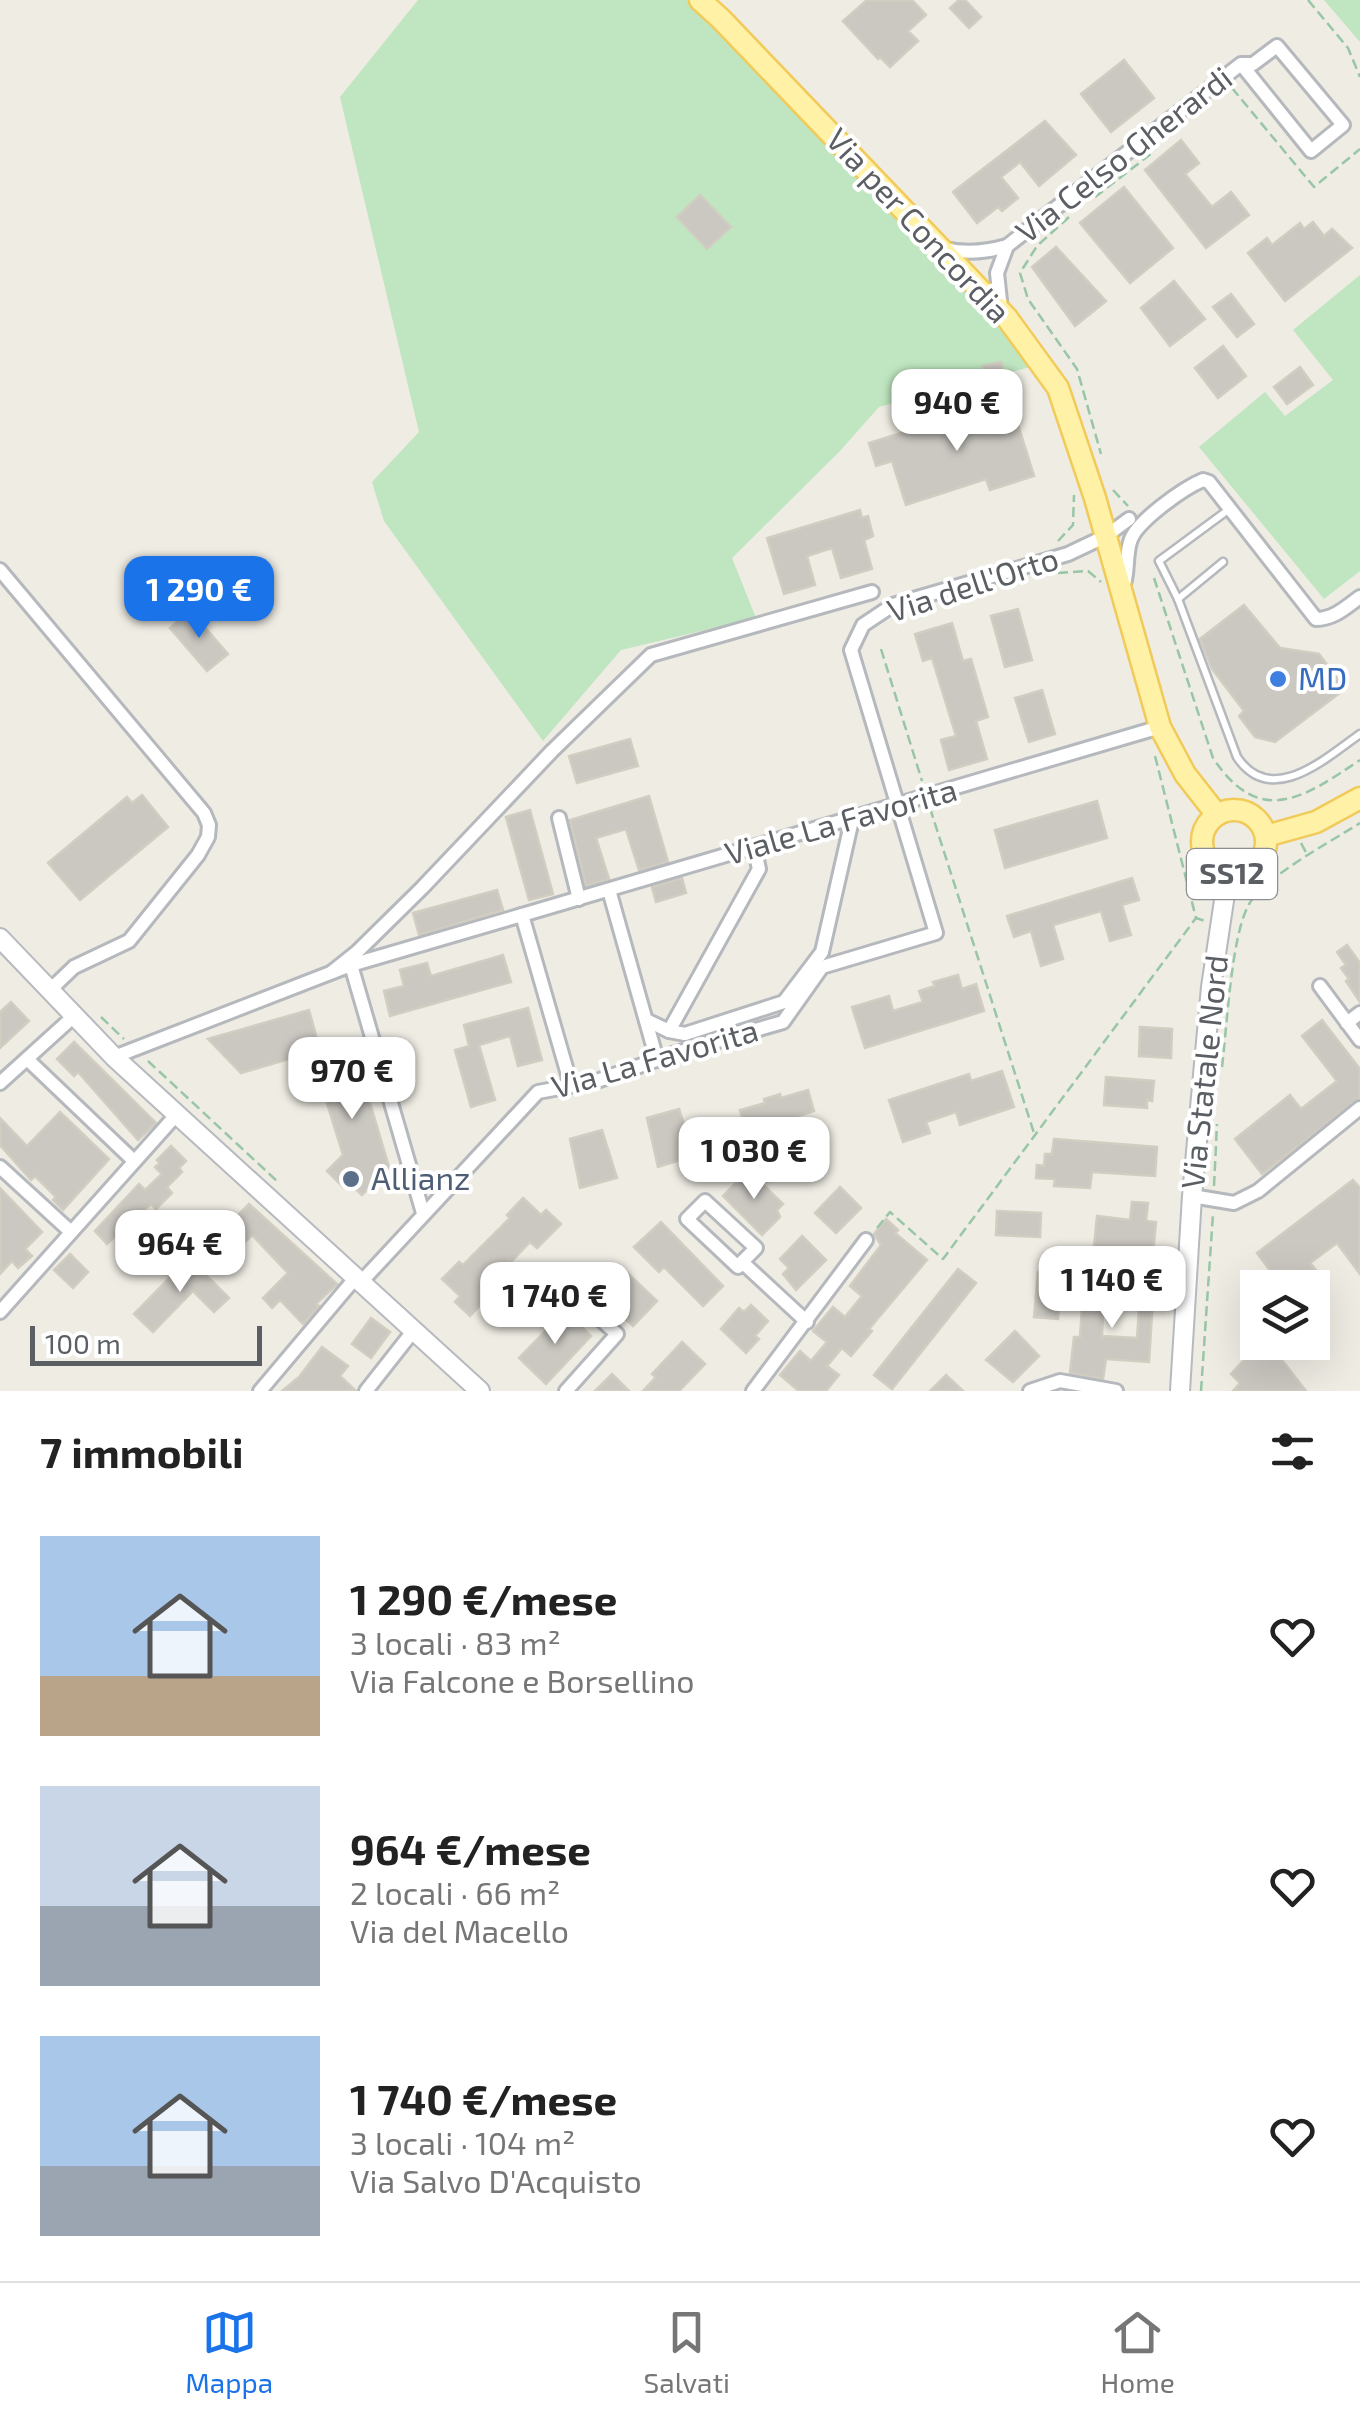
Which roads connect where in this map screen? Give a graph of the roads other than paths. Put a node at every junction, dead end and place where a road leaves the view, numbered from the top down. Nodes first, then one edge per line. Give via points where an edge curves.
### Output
1 (700, 0) edge
2 (1241, 64) junction
3 (1007, 246) junction
4 (940, 247) junction
5 (978, 252) junction
6 (997, 273) junction
7 (970, 280) junction
8 (1002, 312) junction
9 (1102, 492) junction
10 (1229, 509) junction
11 (1138, 519) junction
12 (1132, 535) junction
13 (1106, 536) junction
14 (1223, 562) dead end
15 (0, 570) edge
16 (1112, 587) junction
17 (872, 592) dead end
18 (1360, 597) edge
19 (1178, 599) junction
20 (1154, 728) junction
21 (1360, 734) edge
22 (1360, 798) edge
23 (896, 806) junction
24 (1216, 815) junction
25 (559, 818) dead end
26 (852, 820) junction
27 (1266, 836) junction
28 (754, 847) junction
29 (1228, 874) junction
30 (609, 890) junction
31 (579, 898) junction
32 (522, 915) junction
33 (936, 933) joint
34 (0, 938) edge
35 (351, 964) junction
36 (332, 972) junction
37 (1320, 986) dead end
38 (49, 991) junction
39 (1360, 1013) edge
40 (74, 1016) junction
41 (646, 1020) junction
42 (1348, 1024) junction
43 (669, 1031) junction
44 (1360, 1040) edge
45 (114, 1057) junction
46 (26, 1059) junction
47 (657, 1060) junction
48 (0, 1083) edge
49 (571, 1085) junction
50 (1360, 1108) edge
51 (177, 1114) junction
52 (134, 1162) junction
53 (0, 1167) edge
54 (1192, 1196) junction
55 (423, 1213) junction
56 (72, 1232) junction
57 (866, 1240) road end
58 (742, 1262) junction
59 (360, 1278) junction
60 (580, 1301) dead end
61 (0, 1312) edge
62 (807, 1322) junction
63 (414, 1330) junction
64 (260, 1391) edge
65 (366, 1391) edge
66 (480, 1391) edge
67 (566, 1391) edge
68 (753, 1391) edge
69 (1030, 1391) edge
70 (1116, 1391) edge
71 (1180, 1391) edge

1 - 4 main road, Via per Concordia
2 - 2 street, Via Celso Gherardi via 1311,151 1343,125 1277,46 1253,64
2 - 3 street, Via Celso Gherardi
3 - 5 street, Via Celso Gherardi
3 - 6 street, Via Celso Gherardi
4 - 5 street, Via Celso Gherardi
4 - 7 main road, Via per Concordia
5 - 7 street, Via Celso Gherardi
6 - 7 street, Via Celso Gherardi
6 - 8 street, Via Celso Gherardi
7 - 8 main road, Via per Concordia
8 - 9 main road, Via per Concordia via 1058,388
9 - 11 street via 1112,514
9 - 13 main road, Via per Concordia
10 - 11 street via 1203,480
10 - 18 street via 1316,618 1326,619
10 - 19 lane via 1158,561
11 - 12 street
11 - 13 street
12 - 13 street
12 - 16 street via 1127,578
13 - 16 main road, Via per Concordia
13 - 23 street, Via dell'Orto via 894,605 863,624 851,650
14 - 19 lane
15 - 38 street via 209,825 198,855 128,942 74,967
16 - 20 main road, Via per Concordia
17 - 36 street via 651,655
19 - 21 lane via 1244,768 1266,780 1294,778
20 - 23 street, Viale La Favorita
20 - 24 main road, Via per Concordia
22 - 27 main road, SS12 via 1316,822
23 - 26 street, Viale La Favorita
23 - 33 street, Via dell'Orto
24 - 27 main road, SS12 via 1247,812
24 - 29 main road, SS12 via 1204,832 1204,854
25 - 31 street
26 - 28 street, Viale La Favorita
26 - 43 street via 822,952 784,1002 685,1034
27 - 29 main road, SS12 via 1265,854 1254,868
28 - 30 street, Viale La Favorita
28 - 43 street via 759,869
29 - 54 main road, Via Statale Nord / SS12
30 - 31 street, Viale La Favorita
30 - 41 street
31 - 32 street, Viale La Favorita
32 - 35 street, Viale La Favorita
32 - 49 street
33 - 47 street, Via La Favorita via 822,967 783,1022
34 - 38 main road
35 - 36 street, Viale La Favorita
35 - 55 street
36 - 45 street, Viale La Favorita
37 - 42 street
38 - 40 main road
39 - 42 street
40 - 45 main road
40 - 46 street
41 - 43 street
41 - 47 street
42 - 44 street
45 - 51 main road
46 - 48 street
46 - 52 street
47 - 49 street, Via La Favorita
49 - 55 street, Via La Favorita via 538,1092
50 - 54 street via 1258,1191 1234,1203
51 - 52 street
51 - 59 main road
52 - 56 street
53 - 56 street
54 - 71 main road, Via Statale Nord / SS12
55 - 59 street, Via La Favorita
56 - 61 street
57 - 62 street
58 - 58 street via 738,1267 687,1220 705,1200 756,1248
58 - 62 street
59 - 63 main road
59 - 64 street, Via La Favorita
60 - 67 street via 617,1334
62 - 68 street
63 - 65 street
63 - 66 main road
69 - 70 street via 1060,1380

